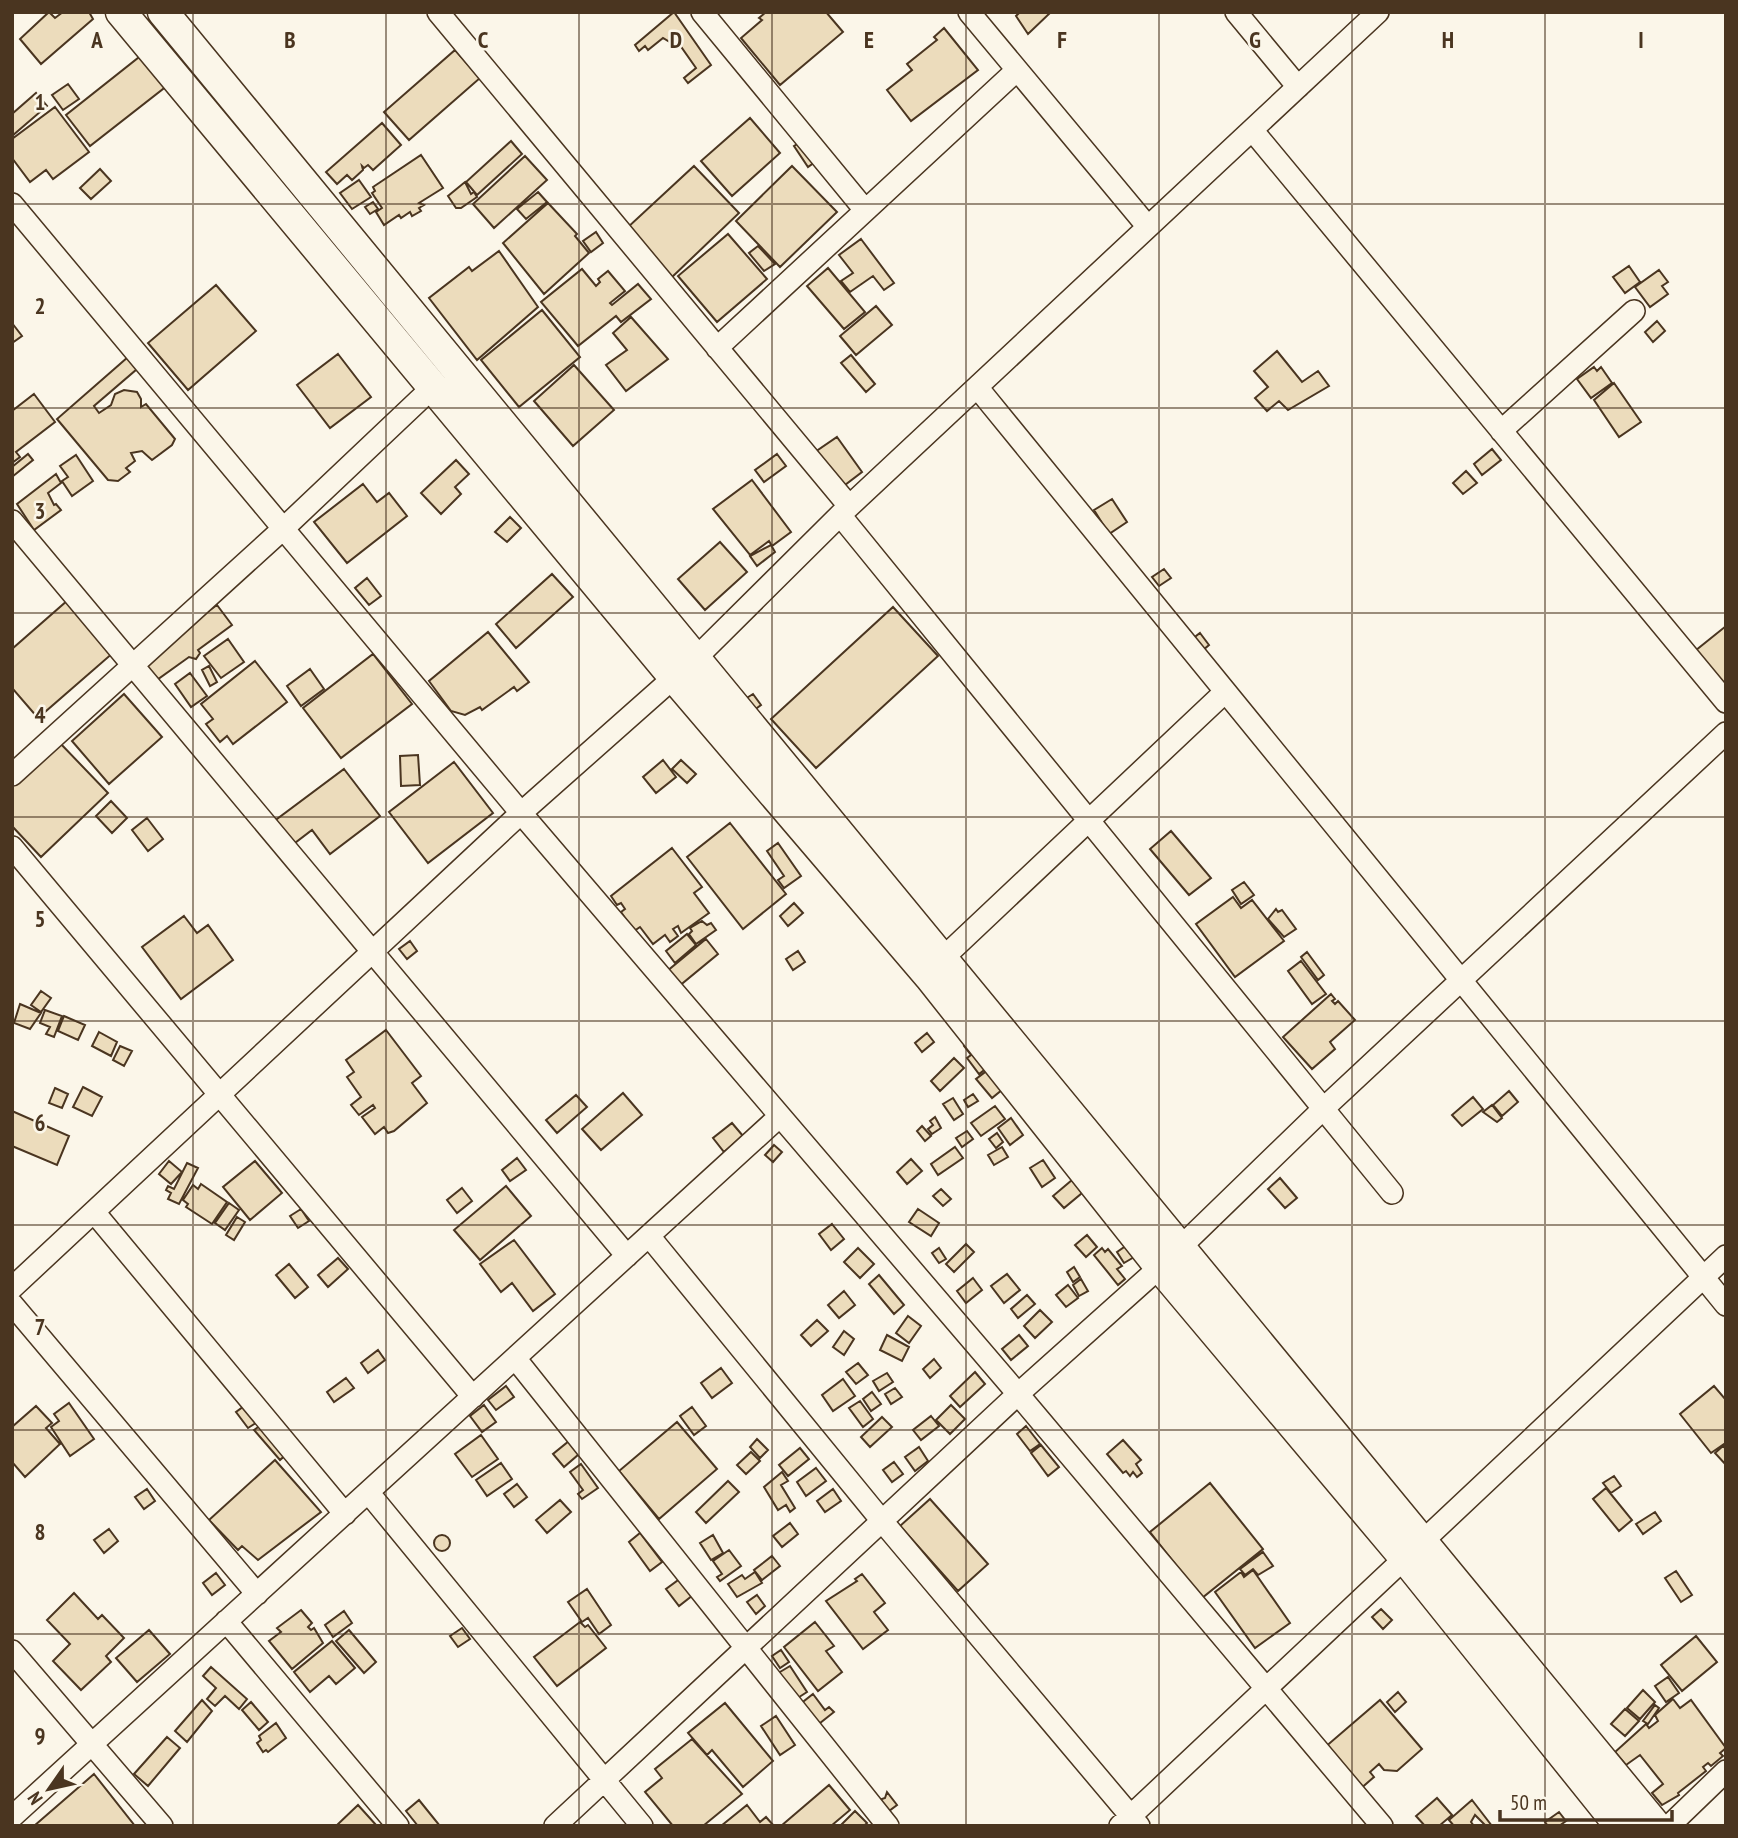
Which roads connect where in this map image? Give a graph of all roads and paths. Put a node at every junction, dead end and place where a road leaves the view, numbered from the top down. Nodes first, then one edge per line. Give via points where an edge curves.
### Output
1 (121, 12) edge
2 (163, 12) edge
3 (439, 12) edge
4 (702, 12) edge
5 (969, 12) edge
6 (1236, 12) edge
7 (1378, 12) edge
8 (1017, 70) junction
9 (1298, 87) junction
10 (1253, 131) junction
11 (12, 204) edge
12 (865, 210) junction
13 (330, 213) junction
14 (1148, 227) junction
15 (307, 235) junction
16 (1634, 312) dead end
17 (717, 348) junction
18 (434, 386) junction
19 (976, 387) junction
20 (1501, 431) junction
21 (844, 510) junction
22 (12, 521) edge
23 (284, 528) junction
24 (697, 657) junction
25 (133, 665) junction
26 (673, 676) junction
27 (1225, 692) junction
28 (1726, 702) edge
29 (1726, 733) edge
30 (12, 775) edge
31 (521, 813) junction
32 (1089, 821) junction
33 (12, 847) edge
34 (373, 951) junction
35 (942, 959) junction
36 (1461, 980) junction
37 (219, 1095) junction
38 (1323, 1109) junction
39 (780, 1116) junction
40 (1392, 1193) dead end
41 (94, 1212) junction
42 (649, 1236) junction
43 (627, 1256) junction
44 (1726, 1256) edge
45 (1170, 1258) junction
46 (1703, 1277) junction
47 (12, 1288) edge
48 (12, 1304) edge
49 (1726, 1305) edge
50 (515, 1358) junction
51 (1018, 1394) junction
52 (473, 1397) junction
53 (368, 1492) junction
54 (345, 1514) junction
55 (881, 1521) junction
56 (1413, 1549) junction
57 (257, 1594) junction
58 (226, 1621) junction
59 (748, 1648) junction
60 (12, 1651) edge
61 (1265, 1690) junction
62 (92, 1744) junction
63 (1726, 1771) edge
64 (604, 1780) junction
65 (12, 1817) edge
66 (1130, 1823) edge
67 (162, 1826) edge
68 (398, 1826) edge
69 (555, 1826) edge
70 (642, 1826) edge
71 (888, 1826) edge
72 (1382, 1826) edge
73 (1620, 1826) edge
74 (1656, 1826) edge
75 (1669, 1826) edge

1 - 15 street
2 - 13 street
3 - 17 street
4 - 12 street
5 - 8 street
6 - 9 street
7 - 9 street
8 - 12 street
8 - 14 street
9 - 10 street
10 - 14 street
10 - 20 street
11 - 23 street
12 - 17 street
13 - 15 street
13 - 24 street
14 - 19 street
15 - 18 street
16 - 20 street
17 - 21 street
18 - 23 street
18 - 26 street
19 - 21 street
19 - 27 street
20 - 28 street
21 - 24 street
21 - 32 street
22 - 25 street
23 - 25 street
23 - 31 street
24 - 26 street
24 - 35 street
25 - 30 street
25 - 34 street
26 - 31 street
26 - 45 street
27 - 32 street
27 - 36 street
29 - 36 street
31 - 34 street
31 - 39 street
32 - 35 street
32 - 38 street
33 - 37 street
34 - 37 street
34 - 43 street
35 - 45 street
36 - 38 street
36 - 46 street
37 - 41 street
37 - 52 street
38 - 40 street
38 - 45 street
39 - 42 street
39 - 51 street
41 - 47 street
41 - 54 street
42 - 43 street
42 - 55 street
43 - 50 street
44 - 46 street
45 - 51 street
45 - 56 street
46 - 49 street
46 - 56 street
48 - 57 street
50 - 52 street
50 - 59 street
51 - 55 street
51 - 61 street
52 - 53 street
53 - 54 street
53 - 64 street
54 - 57 street
55 - 59 street
55 - 66 street
56 - 61 street
56 - 73 street
56 - 74 street
57 - 58 street
58 - 62 street
58 - 68 street
59 - 64 street
59 - 71 street
60 - 62 street
61 - 66 street
61 - 72 street
62 - 65 street
62 - 67 street
63 - 75 street
64 - 69 street
64 - 70 street

